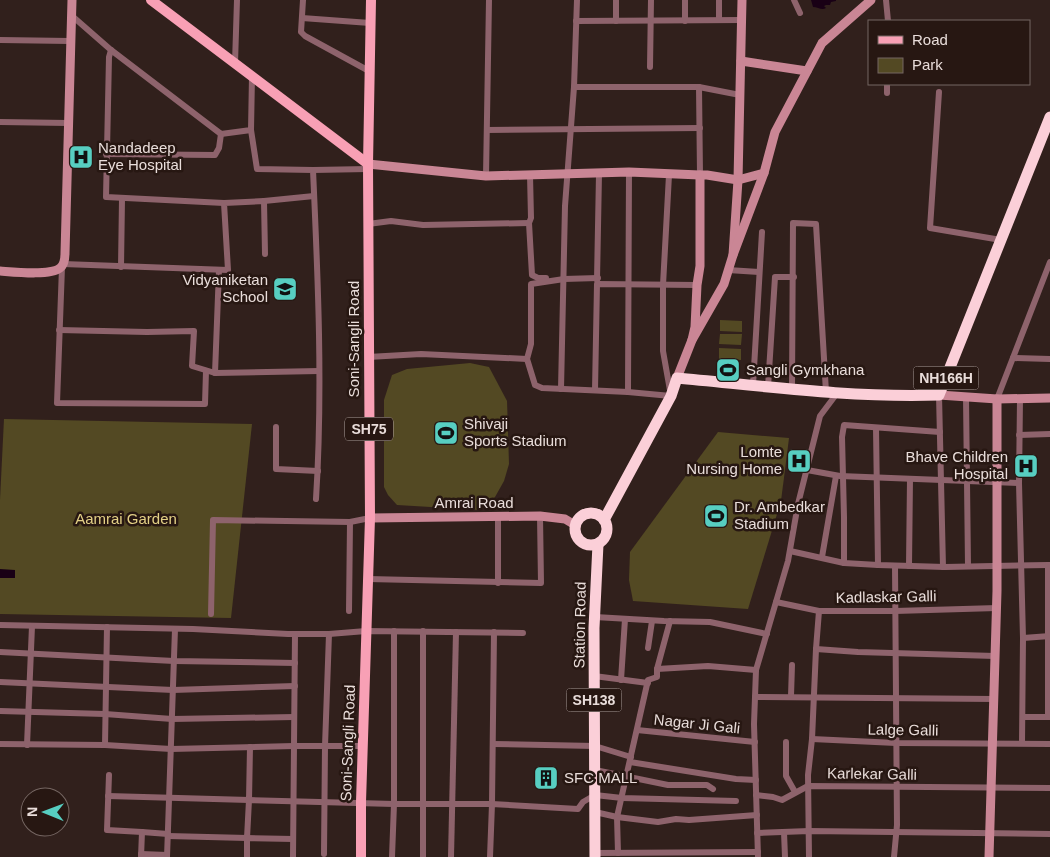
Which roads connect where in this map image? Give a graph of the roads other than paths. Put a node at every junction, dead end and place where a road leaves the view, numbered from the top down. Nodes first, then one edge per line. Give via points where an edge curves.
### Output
1 (72, 0) edge
2 (151, 0) edge
3 (237, 0) edge
4 (303, 0) edge
5 (371, 0) edge
6 (489, 0) edge
7 (576, 0) edge
8 (616, 0) edge
9 (651, 0) edge
10 (685, 0) edge
11 (719, 0) edge
12 (742, 0) edge
13 (794, 0) edge
14 (871, 0) edge
15 (886, 0) edge
16 (164, 4) edge
17 (800, 13) dead end
18 (71, 15) junction
19 (302, 18) junction
20 (719, 20) junction
21 (742, 20) junction
22 (888, 20) edge
23 (576, 21) junction
24 (616, 21) junction
25 (651, 21) junction
26 (685, 21) junction
27 (370, 23) junction
28 (0, 40) edge
29 (70, 41) junction
30 (111, 50) junction
31 (741, 61) junction
32 (235, 63) junction
33 (650, 67) dead end
34 (369, 71) junction
35 (807, 71) junction
36 (252, 76) junction
37 (887, 85) edge
38 (574, 87) junction
39 (699, 87) junction
40 (939, 92) dead end
41 (887, 93) dead end
42 (740, 95) junction
43 (1050, 119) edge
44 (0, 122) edge
45 (68, 122) junction
46 (570, 128) junction
47 (700, 128) junction
48 (251, 130) junction
49 (487, 130) junction
50 (221, 134) junction
51 (106, 154) junction
52 (368, 166) junction
53 (313, 170) junction
54 (629, 172) junction
55 (764, 173) junction
56 (568, 174) junction
57 (599, 174) junction
58 (530, 175) junction
59 (670, 175) junction
60 (700, 175) junction
61 (486, 176) junction
62 (738, 180) junction
63 (314, 196) junction
64 (122, 199) junction
65 (264, 201) junction
66 (224, 203) junction
67 (529, 223) junction
68 (368, 224) junction
69 (762, 232) dead end
70 (1001, 240) junction
71 (265, 254) dead end
72 (733, 255) junction
73 (1050, 262) edge
74 (62, 266) junction
75 (121, 267) junction
76 (219, 270) junction
77 (728, 270) junction
78 (0, 271) edge
79 (760, 272) junction
80 (794, 277) junction
81 (564, 279) junction
82 (597, 281) junction
83 (629, 285) junction
84 (663, 285) junction
85 (697, 285) junction
86 (59, 330) junction
87 (692, 340) junction
88 (368, 357) junction
89 (1013, 358) junction
90 (527, 359) junction
91 (1050, 359) edge
92 (206, 371) junction
93 (319, 371) junction
94 (215, 373) junction
95 (677, 378) junction
96 (753, 385) junction
97 (768, 387) junction
98 (561, 389) junction
99 (792, 389) junction
100 (595, 390) junction
101 (628, 392) junction
102 (826, 392) junction
103 (838, 392) junction
104 (940, 395) junction
105 (671, 396) junction
106 (966, 397) junction
107 (1050, 398) edge
108 (997, 399) junction
109 (1020, 399) junction
110 (276, 427) dead end
111 (876, 428) junction
112 (940, 432) junction
113 (1020, 434) junction
114 (1050, 434) edge
115 (807, 470) junction
116 (318, 471) junction
117 (836, 476) junction
118 (843, 476) junction
119 (876, 478) junction
120 (910, 479) junction
121 (941, 480) junction
122 (966, 481) junction
123 (997, 482) junction
124 (1019, 482) junction
125 (316, 499) dead end
126 (540, 516) junction
127 (498, 517) junction
128 (370, 518) junction
129 (604, 520) junction
130 (350, 522) junction
131 (575, 525) junction
132 (598, 544) junction
133 (790, 550) junction
134 (822, 557) junction
135 (844, 563) junction
136 (878, 565) junction
137 (1049, 565) edge
138 (895, 566) junction
139 (909, 566) junction
140 (943, 566) junction
141 (968, 566) junction
142 (997, 566) junction
143 (1021, 566) junction
144 (368, 578) junction
145 (498, 583) junction
146 (776, 602) junction
147 (996, 608) junction
148 (349, 611) dead end
149 (820, 611) junction
150 (895, 611) junction
151 (211, 614) dead end
152 (595, 617) junction
153 (625, 619) junction
154 (652, 621) junction
155 (670, 622) junction
156 (0, 625) edge
157 (32, 626) junction
158 (107, 628) junction
159 (175, 629) junction
160 (366, 630) junction
161 (394, 631) junction
162 (423, 631) junction
163 (456, 632) junction
164 (494, 632) junction
165 (523, 632) dead end
166 (294, 634) junction
167 (330, 634) junction
168 (767, 634) junction
169 (1049, 636) edge
170 (1024, 638) junction
171 (648, 648) dead end
172 (816, 649) junction
173 (0, 652) edge
174 (896, 653) junction
175 (30, 654) junction
176 (995, 656) junction
177 (107, 658) junction
178 (174, 661) junction
179 (295, 663) junction
180 (792, 665) dead end
181 (657, 669) junction
182 (756, 670) junction
183 (594, 676) junction
184 (621, 680) junction
185 (0, 682) edge
186 (29, 683) junction
187 (648, 683) junction
188 (294, 686) junction
189 (106, 687) junction
190 (173, 690) junction
191 (791, 696) junction
192 (815, 696) junction
193 (755, 697) junction
194 (896, 697) junction
195 (994, 699) junction
196 (0, 711) edge
197 (28, 712) junction
198 (105, 714) junction
199 (294, 717) junction
200 (1023, 717) junction
201 (1049, 717) edge
202 (172, 719) junction
203 (637, 730) junction
204 (812, 739) junction
205 (755, 742) junction
206 (786, 742) dead end
207 (896, 743) junction
208 (992, 743) junction
209 (1022, 743) junction
210 (0, 744) edge
211 (493, 744) junction
212 (1050, 744) edge
213 (27, 745) junction
214 (105, 745) junction
215 (294, 746) junction
216 (325, 746) junction
217 (363, 746) junction
218 (595, 746) junction
219 (250, 747) junction
220 (171, 749) junction
221 (630, 760) junction
222 (595, 770) junction
223 (109, 775) dead end
224 (627, 776) junction
225 (756, 780) junction
226 (808, 786) junction
227 (897, 787) junction
228 (991, 787) junction
229 (1050, 788) edge
230 (713, 789) dead end
231 (795, 792) junction
232 (595, 795) junction
233 (756, 795) junction
234 (108, 796) junction
235 (169, 798) junction
236 (622, 798) junction
237 (249, 800) junction
238 (294, 801) junction
239 (736, 801) dead end
240 (324, 802) junction
241 (361, 802) junction
242 (394, 804) junction
243 (423, 804) junction
244 (452, 804) junction
245 (492, 804) junction
246 (595, 812) junction
247 (757, 815) junction
248 (617, 817) junction
249 (809, 831) junction
250 (142, 832) junction
251 (784, 832) junction
252 (896, 832) junction
253 (757, 833) junction
254 (990, 833) junction
255 (1050, 834) edge
256 (168, 835) junction
257 (247, 838) junction
258 (293, 839) junction
259 (618, 853) junction
260 (324, 854) dead end
261 (758, 854) edge
262 (595, 855) edge
263 (141, 856) edge
264 (167, 856) edge
265 (247, 857) edge
266 (292, 857) edge
267 (361, 857) edge
268 (392, 857) edge
269 (423, 857) edge
270 (451, 857) edge
271 (490, 857) edge
272 (785, 857) edge
273 (809, 857) edge
274 (894, 857) edge
275 (989, 857) edge

1 - 18 main road
2 - 16 main road
3 - 32 street
4 - 19 street
5 - 27 main road, Soni-Sangli Road / SH75
6 - 49 street
7 - 23 street
8 - 24 street
9 - 25 street
10 - 26 street
11 - 20 street
12 - 21 main road
13 - 17 street
14 - 35 main road via 822,43
15 - 22 street
16 - 32 main road
18 - 29 main road
18 - 30 street
19 - 27 street
19 - 34 street via 305,36
20 - 21 street
20 - 26 street
21 - 31 main road
23 - 24 street
23 - 38 street
24 - 25 street
25 - 26 street
25 - 33 street
27 - 34 main road, Soni-Sangli Road / SH75
28 - 29 street
29 - 45 main road
30 - 50 street
30 - 51 street
31 - 35 main road
31 - 42 main road
32 - 36 main road
34 - 52 main road, Soni-Sangli Road / SH75
35 - 55 main road via 775,132
36 - 48 street
36 - 52 main road
37 - 41 street
38 - 39 street
38 - 46 street
39 - 42 street
39 - 47 street
40 - 70 street via 930,228
42 - 62 main road
43 - 70 highway, NH166H
44 - 45 street
45 - 74 main road
46 - 47 street
46 - 49 street
46 - 56 street
47 - 60 street
48 - 50 street
48 - 53 street via 257,169
49 - 61 street
50 - 51 street via 215,154
51 - 64 street via 106,197
52 - 53 street
52 - 61 main road
52 - 68 main road, Soni-Sangli Road / SH75
53 - 63 street
54 - 57 main road
54 - 59 main road
54 - 83 street
55 - 62 main road
55 - 72 main road
56 - 57 main road
56 - 58 main road
56 - 81 street
57 - 82 street
58 - 61 main road
58 - 67 street
59 - 60 main road
59 - 84 street
60 - 62 main road
60 - 85 main road
62 - 72 main road
63 - 65 street
63 - 93 street
64 - 66 street
64 - 75 street
65 - 66 street
65 - 71 street
66 - 76 street via 228,270
67 - 68 street via 423,225 391,221
67 - 81 street via 532,275
68 - 88 main road, Soni-Sangli Road / SH75
69 - 79 street
70 - 104 highway, NH166H
72 - 77 main road
73 - 89 street
74 - 75 street
74 - 78 main road via 46,272
74 - 86 street
75 - 76 street
76 - 94 street
77 - 79 street
77 - 87 main road via 724,284
79 - 96 street
80 - 97 street via 775,277
80 - 99 street
80 - 102 street via 793,223 816,224
81 - 82 street
81 - 90 street via 531,284 531,344
81 - 98 street
82 - 83 street
82 - 100 street
83 - 84 street
83 - 101 street
84 - 85 street
84 - 105 street via 663,351
85 - 87 main road
86 - 92 street via 194,331 192,366
86 - 92 street via 57,403 205,404
87 - 95 main road
88 - 90 street via 421,354
88 - 128 main road, Soni-Sangli Road / SH75
89 - 91 street
89 - 108 street
90 - 98 street via 535,385
92 - 94 street
93 - 94 street
93 - 116 street
95 - 96 highway, NH166H
95 - 105 highway
96 - 97 highway, NH166H
97 - 99 highway, NH166H
98 - 100 street
99 - 102 highway, NH166H
100 - 101 street
101 - 105 street
102 - 103 highway, NH166H
103 - 104 highway, NH166H
103 - 115 street via 820,416
104 - 106 main road
104 - 112 street
105 - 129 highway
106 - 108 main road
106 - 122 street
107 - 109 main road
108 - 109 main road
108 - 123 main road
109 - 113 street
110 - 116 street via 276,469
111 - 112 street
111 - 118 street via 844,425
111 - 119 street
112 - 121 street
113 - 114 street
113 - 124 street
115 - 117 street
115 - 133 street
116 - 125 street
117 - 118 street
117 - 134 street
118 - 119 street
118 - 135 street
119 - 120 street
119 - 136 street
120 - 121 street
120 - 139 street
121 - 122 street
121 - 140 street
122 - 123 street
122 - 141 street
123 - 124 street
123 - 142 main road
124 - 143 street
126 - 127 main road, Amrai Road
126 - 131 main road, Amrai Road via 565,519
126 - 145 street via 541,583
127 - 128 main road, Amrai Road
127 - 145 street
128 - 130 street
128 - 144 main road, Soni-Sangli Road / SH75
129 - 131 highway via 590,513 580,517
129 - 132 highway via 606,536
130 - 148 street
130 - 151 street via 213,520
131 - 132 highway via 580,540 588,545
132 - 152 highway, Station Road / SH138
133 - 134 street
133 - 146 street
134 - 135 street
135 - 136 street
136 - 138 street
137 - 143 street
137 - 169 street
138 - 139 street
138 - 150 street
139 - 140 street
140 - 141 street
141 - 142 street
142 - 143 street
142 - 147 main road
143 - 170 street
144 - 145 street
144 - 160 main road, Soni-Sangli Road / SH75
146 - 149 street, Kadlaskar Galli
146 - 168 street
147 - 150 street, Kadlaskar Galli
147 - 176 main road
149 - 150 street, Kadlaskar Galli
149 - 172 street
150 - 174 street
152 - 153 street
152 - 183 highway, Station Road / SH138
153 - 154 street
153 - 184 street
154 - 155 street
154 - 171 street
155 - 168 street via 710,622
155 - 181 street
156 - 157 street
157 - 158 street
157 - 175 street
158 - 159 street
158 - 177 street
159 - 166 street
159 - 178 street
160 - 161 street
160 - 167 street
160 - 217 main road, Soni-Sangli Road / SH75
161 - 162 street
161 - 242 street
162 - 163 street
162 - 243 street
163 - 164 street
163 - 244 street
164 - 165 street
164 - 211 street
166 - 167 street
166 - 179 street
167 - 216 street
168 - 182 street
169 - 170 street
169 - 201 street
170 - 200 street
172 - 174 street
172 - 192 street
173 - 175 street
174 - 176 street
174 - 194 street
175 - 177 street
175 - 186 street
176 - 195 main road
177 - 178 street
177 - 189 street
178 - 179 street
178 - 190 street
179 - 188 street
180 - 191 street
181 - 182 street via 708,666
181 - 187 street via 656,677
182 - 193 street
183 - 184 street
183 - 218 highway, Station Road / SH138
184 - 187 street
185 - 186 street
186 - 189 street
186 - 197 street
187 - 203 street
188 - 190 street
188 - 199 street
189 - 190 street
189 - 198 street
190 - 202 street
191 - 192 street
191 - 193 street
192 - 194 street
192 - 204 street
193 - 205 street
194 - 195 street
194 - 207 street
195 - 208 main road
196 - 197 street
197 - 198 street
197 - 213 street
198 - 202 street
198 - 214 street
199 - 202 street
199 - 215 street
200 - 201 street
200 - 209 street
202 - 220 street
203 - 205 street, Nagar Ji Gali
203 - 221 street
204 - 207 street, Lalge Galli
204 - 226 street
205 - 225 street
206 - 231 street via 786,776
207 - 208 street, Lalge Galli
207 - 227 street
208 - 209 street, Lalge Galli
208 - 228 main road
209 - 212 street, Lalge Galli
210 - 213 street
211 - 218 street
211 - 245 street
213 - 214 street
214 - 220 street
215 - 216 street
215 - 219 street
215 - 238 street
216 - 217 street
216 - 240 street
217 - 241 main road, Soni-Sangli Road / SH75
218 - 221 street
218 - 222 highway, Station Road / SH138
219 - 220 street
219 - 237 street
220 - 235 street
221 - 224 street
221 - 225 street
222 - 224 street
222 - 232 highway, Station Road / SH138
223 - 234 street
224 - 230 street via 668,785 707,785
224 - 236 street
225 - 233 street
226 - 227 street, Karlekar Galli
226 - 231 street, Karlekar Galli
226 - 249 street
227 - 228 street, Karlekar Galli
227 - 252 street
228 - 229 street, Karlekar Galli
228 - 254 main road
231 - 233 street, Karlekar Galli via 782,800
232 - 236 street
232 - 245 street via 578,809
232 - 246 highway, Station Road / SH138
233 - 247 street
234 - 235 street
234 - 250 street via 108,830
235 - 237 street
235 - 256 street
236 - 239 street
236 - 248 street
237 - 238 street
237 - 257 street
238 - 240 street
238 - 258 street
240 - 241 street
240 - 260 street
241 - 242 street
241 - 267 main road, Soni-Sangli Road / SH75
242 - 243 street
242 - 268 street
243 - 244 street
243 - 269 street
244 - 245 street
244 - 270 street
245 - 271 street
246 - 248 street
246 - 262 highway, Station Road / SH138
247 - 248 street via 658,822
247 - 253 street
248 - 259 street
249 - 251 street
249 - 252 street
249 - 273 street
250 - 256 street
250 - 263 street
251 - 253 street
251 - 272 street
252 - 254 street
252 - 274 street
253 - 261 street
254 - 255 street
254 - 275 main road
256 - 257 street
256 - 264 street
257 - 258 street
257 - 265 street
258 - 266 street
259 - 261 street
259 - 262 street
263 - 264 street

